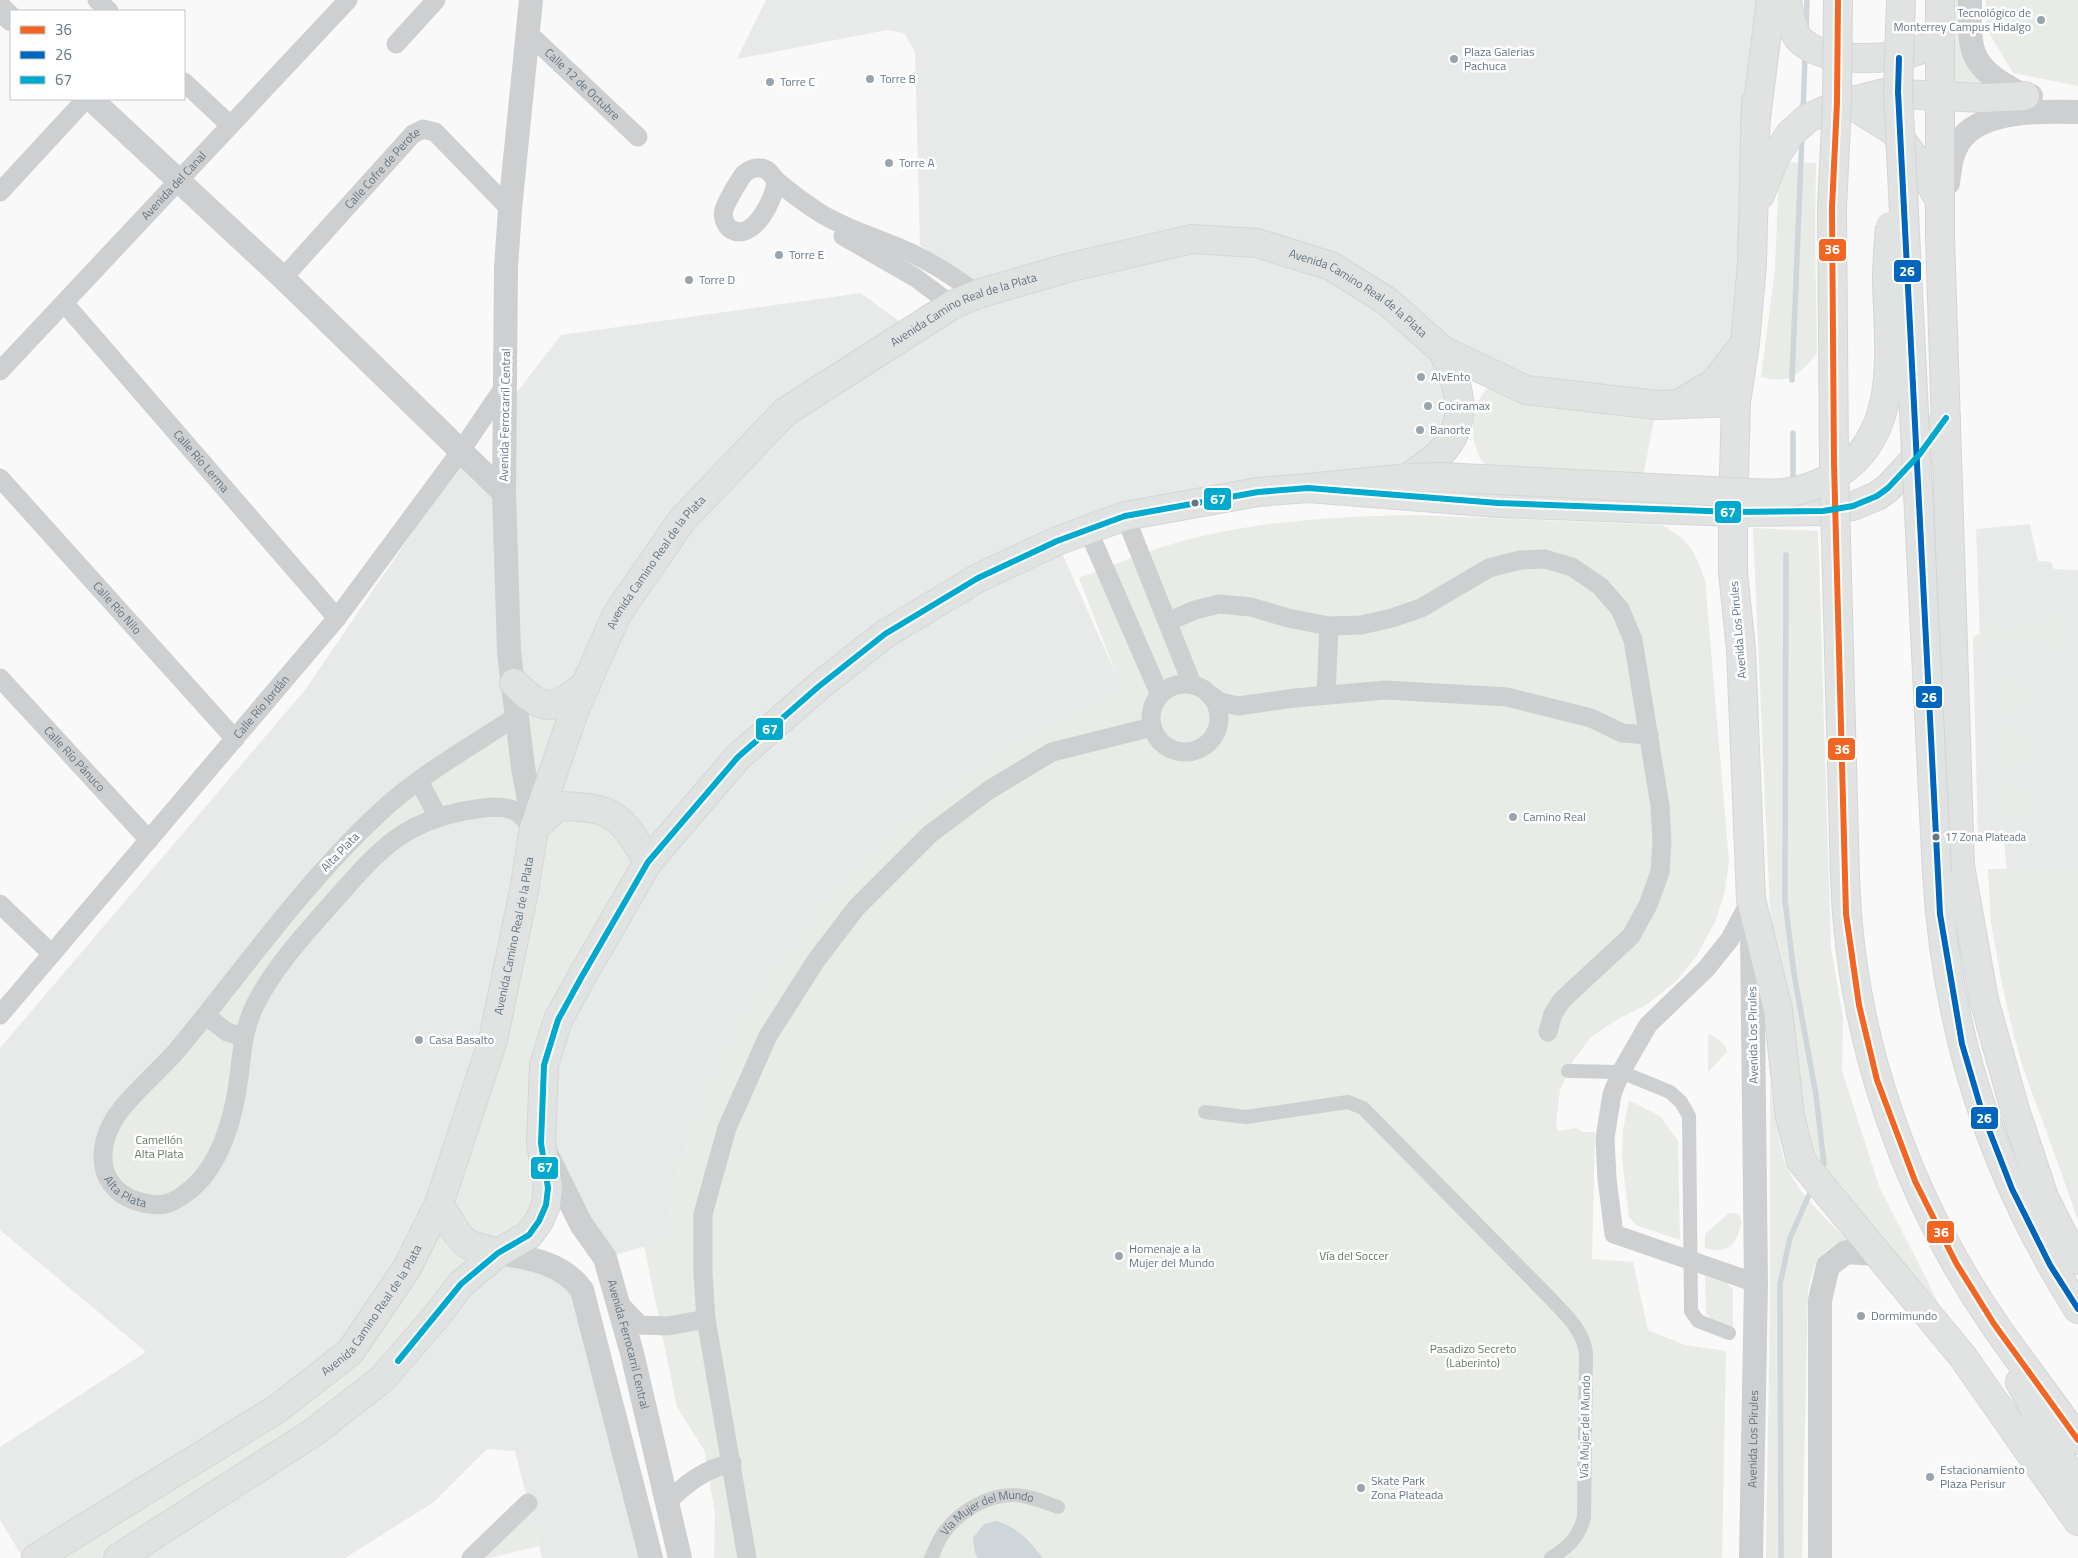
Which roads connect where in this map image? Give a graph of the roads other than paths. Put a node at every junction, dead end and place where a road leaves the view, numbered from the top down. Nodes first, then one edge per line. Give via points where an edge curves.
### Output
1 (96, 0) edge
2 (348, 0) edge
3 (436, 0) edge
4 (531, 0) edge
5 (1760, 0) edge
6 (1771, 0) edge
7 (1786, 0) edge
8 (1838, 0) edge
9 (1901, 0) edge
10 (1940, 0) edge
11 (1970, 0) edge
12 (0, 8) edge
13 (107, 10) edge
14 (10, 18) edge
15 (527, 32) junction
16 (1940, 38) junction
17 (396, 44) dead end
18 (185, 83) edge
19 (1939, 95) junction
20 (2025, 96) junction
21 (2078, 96) edge
22 (85, 100) edge
23 (92, 100) edge
24 (1847, 102) junction
25 (2078, 112) edge
26 (230, 125) junction
27 (1754, 126) junction
28 (638, 137) dead end
29 (1902, 170) junction
30 (180, 180) junction
31 (0, 192) edge
32 (1940, 200) junction
33 (510, 209) junction
34 (1753, 211) junction
35 (1940, 237) junction
36 (283, 278) junction
37 (978, 294) junction
38 (65, 304) junction
39 (952, 305) junction
40 (1745, 343) junction
41 (1442, 350) junction
42 (0, 371) edge
43 (504, 387) junction
44 (1736, 402) junction
45 (1680, 403) junction
46 (1946, 418) junction
47 (460, 452) junction
48 (0, 478) edge
49 (1409, 478) junction
50 (1308, 488) junction
51 (504, 493) junction
52 (1678, 509) junction
53 (1733, 512) junction
54 (1126, 516) junction
55 (1088, 530) junction
56 (1733, 572) junction
57 (337, 618) junction
58 (1169, 621) junction
59 (1329, 626) junction
60 (0, 678) edge
61 (514, 683) junction
62 (1192, 684) junction
63 (586, 685) junction
64 (1160, 695) junction
65 (1326, 695) junction
66 (1212, 696) junction
67 (517, 716) junction
68 (1152, 727) junction
69 (1648, 735) junction
70 (235, 739) junction
71 (419, 781) junction
72 (438, 817) junction
73 (534, 828) junction
74 (149, 840) junction
75 (648, 862) junction
76 (1751, 899) junction
77 (0, 904) edge
78 (52, 954) junction
79 (0, 1015) edge
80 (206, 1016) junction
81 (1548, 1032) dead end
82 (243, 1037) junction
83 (1568, 1071) dead end
84 (1621, 1072) junction
85 (1205, 1112) dead end
86 (541, 1143) junction
87 (439, 1204) junction
88 (498, 1253) junction
89 (1876, 1254) junction
90 (1692, 1260) junction
91 (2078, 1260) edge
92 (1756, 1283) junction
93 (618, 1302) junction
94 (2078, 1309) edge
95 (706, 1318) junction
96 (1994, 1324) junction
97 (1729, 1332) dead end
98 (2078, 1440) edge
99 (732, 1463) junction
100 (2078, 1491) edge
101 (528, 1503) dead end
102 (666, 1503) junction
103 (1058, 1507) dead end
104 (2078, 1521) edge
105 (36, 1558) edge
106 (118, 1558) edge
107 (471, 1558) edge
108 (652, 1558) edge
109 (680, 1558) edge
110 (747, 1558) edge
111 (931, 1558) edge
112 (1551, 1558) edge
113 (1751, 1558) edge
114 (1820, 1558) edge

1 - 13 street
2 - 26 street, Avenida del Canal
3 - 17 street
4 - 15 street, Avenida Ferrocarril Central
5 - 27 main road
6 - 27 main road
7 - 16 main road via 1795,33 1812,49 1834,57 1884,57 1916,52
8 - 96 main road, bridge via 1832,208 1834,453 1846,914 1859,1005 1877,1080 1914,1181 1956,1263
9 - 29 main road, bridge via 1898,92
10 - 16 main road
11 - 20 street via 1970,43 1978,62 1992,78
12 - 14 street
15 - 28 street, Calle 12 de Octubre
15 - 33 street, Avenida Ferrocarril Central
16 - 19 main road
18 - 26 street
19 - 20 main road
19 - 24 main road via 1884,94
19 - 32 main road
20 - 21 street
22 - 31 street
23 - 30 street
24 - 32 main road via 1894,131
24 - 34 main road via 1808,118 1790,134 1775,157
25 - 35 street via 2023,112 1979,124 1959,141 1951,159
26 - 30 street, Avenida del Canal
27 - 34 main road, Avenida Los Pirules
29 - 49 main road, bridge via 1890,213 1888,366 1880,421 1865,450 1829,479 1802,490 1749,493
29 - 94 main road, bridge via 1940,914 1962,1044 1982,1112 2012,1189 2050,1265
30 - 36 street
30 - 38 street, Avenida del Canal
32 - 35 main road
33 - 36 street, Calle Cofre de Perote via 435,132 423,129 413,134
33 - 43 street, Avenida Ferrocarril Central
34 - 40 main road, Avenida Los Pirules
35 - 46 main road
36 - 47 street
37 - 39 main road, Avenida Camino Real de la Plata
37 - 39 street via 918,256 840,225 775,187
37 - 41 main road, Avenida Camino Real de la Plata via 1067,268 1192,239 1257,244 1331,266 1387,301
38 - 42 street, Avenida del Canal
38 - 57 street, Calle Río Lerma
39 - 63 main road, Avenida Camino Real de la Plata via 786,412 682,520 617,614
40 - 44 main road, Avenida Los Pirules
40 - 45 main road via 1714,383
41 - 45 main road, Avenida Camino Real de la Plata via 1526,390 1657,405
41 - 49 main road via 1455,376 1460,399 1458,425 1445,448
43 - 47 street, Calle Río Jordán
43 - 51 street, Avenida Ferrocarril Central
44 - 45 main road, Avenida Camino Real de la Plata
44 - 53 main road, Avenida Los Pirules
46 - 53 main road via 1903,474 1877,496 1853,506 1822,511
46 - 91 main road via 1960,866 1984,1000 2015,1110 2044,1197
47 - 51 street
47 - 57 street, Calle Río Jordán
48 - 70 street, Calle Río Nilo
49 - 50 main road
50 - 52 main road via 1498,503
50 - 54 main road via 1258,492
51 - 61 street, Avenida Ferrocarril Central via 509,652
52 - 53 main road
52 - 56 main road via 1695,516 1712,530 1728,550
53 - 56 main road, Avenida Los Pirules
54 - 55 main road
54 - 58 street
55 - 64 street
55 - 75 main road via 978,578 885,634 738,757
56 - 76 main road, Avenida Los Pirules via 1741,650
57 - 70 street, Calle Río Jordán
58 - 59 street via 1219,604 1251,607
58 - 62 street
59 - 65 street
59 - 69 street via 1361,625 1421,608 1489,568 1520,560 1545,559 1572,567 1600,586 1620,609 1633,640
60 - 74 street, Calle Río Pánuco
61 - 63 main road via 533,700 547,706 561,703
61 - 67 street, Avenida Ferrocarril Central
62 - 64 street via 1180,684
62 - 66 street
63 - 73 main road, Avenida Camino Real de la Plata
64 - 68 street via 1151,716
65 - 66 street via 1238,706 1220,702
65 - 69 street via 1386,690 1507,697 1591,718 1622,733
66 - 68 street via 1219,718 1216,732 1195,751 1173,750 1160,741
67 - 71 street, Alta Plata
67 - 73 street, Avenida Ferrocarril Central
68 - 95 street via 1052,752 989,790 930,834 856,908 815,962 768,1036 726,1128 703,1214 702,1274
69 - 81 street via 1660,806 1660,872 1648,905 1631,936 1562,1000 1553,1014
70 - 74 street, Calle Río Jordán
71 - 72 street
71 - 80 street, Alta Plata via 380,812 324,868 250,956
72 - 73 street, Alta Plata via 494,806 515,811
72 - 82 street, Alta Plata via 399,836 373,857 342,891 286,956 267,984
73 - 75 main road via 558,806 606,811 633,836
73 - 87 main road, Avenida Camino Real de la Plata via 493,1040
74 - 78 street, Calle Río Jordán
75 - 86 main road via 558,1020 544,1065
76 - 84 street via 1730,939 1706,969 1648,1025
76 - 89 main road via 1778,1010 1790,1117 1801,1161
76 - 92 street, Avenida Los Pirules
77 - 78 street
78 - 79 street, Calle Río Jordán
80 - 82 street via 227,1032
80 - 82 street, Alta Plata via 110,1125 104,1146 104,1166 111,1184 133,1201 160,1206 176,1201 196,1186 214,1160 234,1107
83 - 84 street
84 - 90 street via 1670,1092 1689,1116
84 - 90 street via 1612,1094 1605,1138 1614,1234
85 - 112 street, Vía Mujer del Mundo via 1246,1117 1348,1102 1363,1108 1548,1296 1582,1335 1586,1353 1584,1517 1576,1538
86 - 88 main road via 548,1188 546,1205 529,1234
86 - 93 street, Avenida Ferrocarril Central via 581,1224 605,1258
87 - 88 main road via 467,1244
87 - 105 main road, Avenida Camino Real de la Plata via 407,1268 350,1352 278,1410
88 - 106 main road via 461,1284 382,1378 314,1432
88 - 108 street via 535,1259 561,1270 582,1290
89 - 104 main road via 1962,1357
89 - 114 street via 1846,1252 1828,1266 1820,1300
90 - 92 street
90 - 97 street via 1691,1311 1698,1321
92 - 113 street, Avenida Los Pirules
93 - 95 street via 640,1326 668,1326
93 - 102 street, Avenida Ferrocarril Central
95 - 99 street
96 - 98 main road
96 - 100 main road via 2019,1380
99 - 102 street via 696,1476
99 - 110 street
101 - 107 street
102 - 109 street, Avenida Ferrocarril Central
103 - 111 street, Vía Mujer del Mundo via 1013,1495 989,1499 965,1511 944,1533

